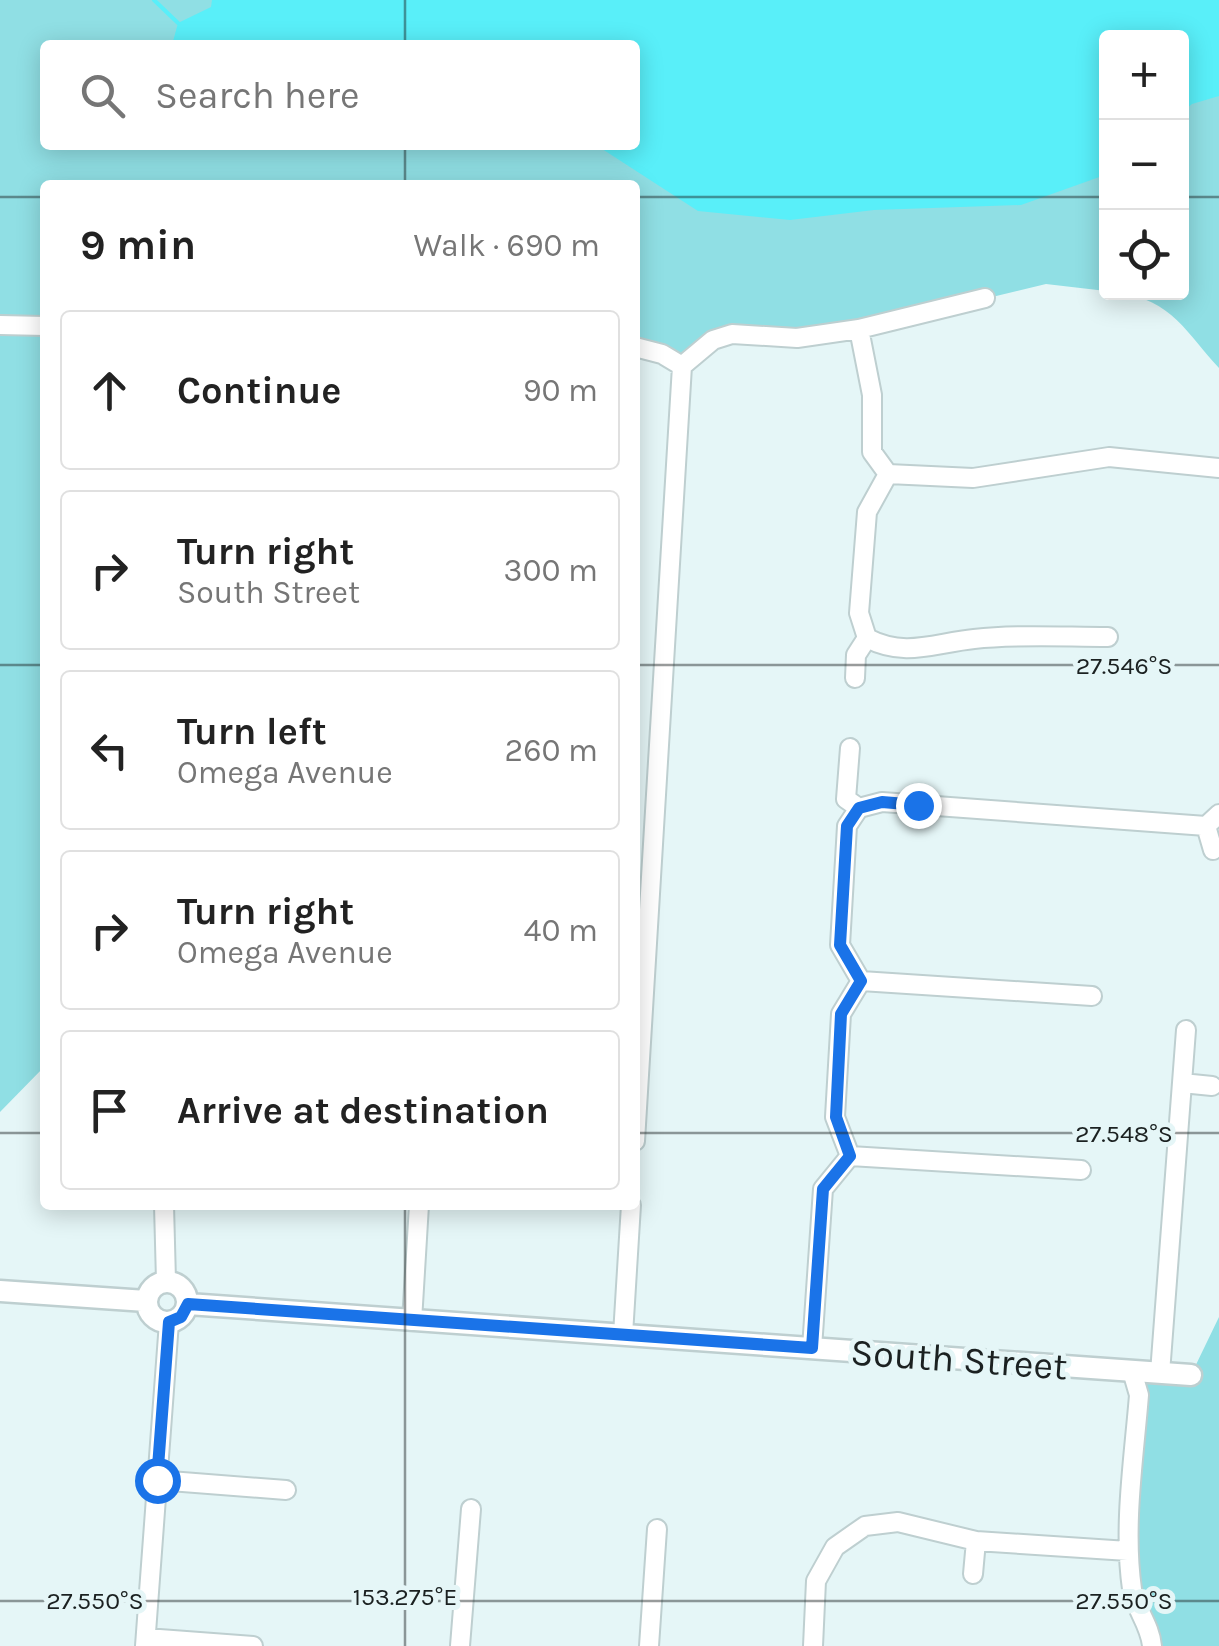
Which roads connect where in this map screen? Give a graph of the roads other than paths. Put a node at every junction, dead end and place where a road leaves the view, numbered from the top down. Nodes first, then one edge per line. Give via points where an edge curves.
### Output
1 (985, 298) dead end
2 (0, 326) edge
3 (40, 326) edge
4 (859, 329) junction
5 (640, 348) edge
6 (682, 366) junction
7 (1219, 468) edge
8 (888, 474) junction
9 (1108, 636) dead end
10 (867, 638) junction
11 (855, 678) dead end
12 (850, 748) dead end
13 (859, 808) junction
14 (1213, 820) edge
15 (1213, 850) dead end
16 (861, 981) junction
17 (1092, 996) dead end
18 (1186, 1030) dead end
19 (640, 1059) edge
20 (1182, 1083) junction
21 (1212, 1086) dead end
22 (850, 1156) junction
23 (1081, 1170) dead end
24 (164, 1210) edge
25 (419, 1210) edge
26 (631, 1210) edge
27 (166, 1281) junction
28 (0, 1291) edge
29 (146, 1301) junction
30 (188, 1304) junction
31 (412, 1321) junction
32 (169, 1322) junction
33 (622, 1335) junction
34 (812, 1348) junction
35 (1132, 1371) junction
36 (1160, 1373) junction
37 (1192, 1375) dead end
38 (157, 1480) junction
39 (286, 1490) dead end
40 (471, 1510) dead end
41 (657, 1529) dead end
42 (976, 1541) junction
43 (1128, 1550) junction
44 (973, 1574) dead end
45 (146, 1642) edge
46 (253, 1646) edge
47 (460, 1646) edge
48 (649, 1646) edge
49 (812, 1646) edge
50 (1152, 1646) edge

1 - 4 street
2 - 3 street
4 - 6 street via 797,338 732,334 713,340
4 - 8 street via 872,396 872,452
5 - 6 street
6 - 19 street
7 - 8 street via 1109,457 973,478
8 - 10 street via 867,512 859,613
9 - 10 street via 972,639 930,650 887,648
10 - 11 street via 856,655
12 - 13 street via 846,799
13 - 14 street via 882,802
13 - 16 street via 847,826 840,945
14 - 15 street
16 - 17 street
16 - 22 street via 841,1014 836,1117
18 - 20 street
20 - 21 street
20 - 36 street
22 - 23 street
22 - 34 street via 823,1189
24 - 27 street
25 - 31 street
26 - 33 street
27 - 29 street
27 - 30 street via 184,1290
28 - 29 street
29 - 32 street via 153,1317
30 - 31 street, South Street
30 - 32 street
31 - 33 street, South Street
32 - 38 street
33 - 34 street, South Street
34 - 35 street, South Street
35 - 36 street, South Street
35 - 43 street via 1139,1396
36 - 37 street, South Street
38 - 39 street
38 - 45 street
40 - 47 street
41 - 48 street
42 - 43 street
42 - 44 street
42 - 49 street via 898,1522 828,1540 816,1581
43 - 50 street via 1132,1594
45 - 46 street

